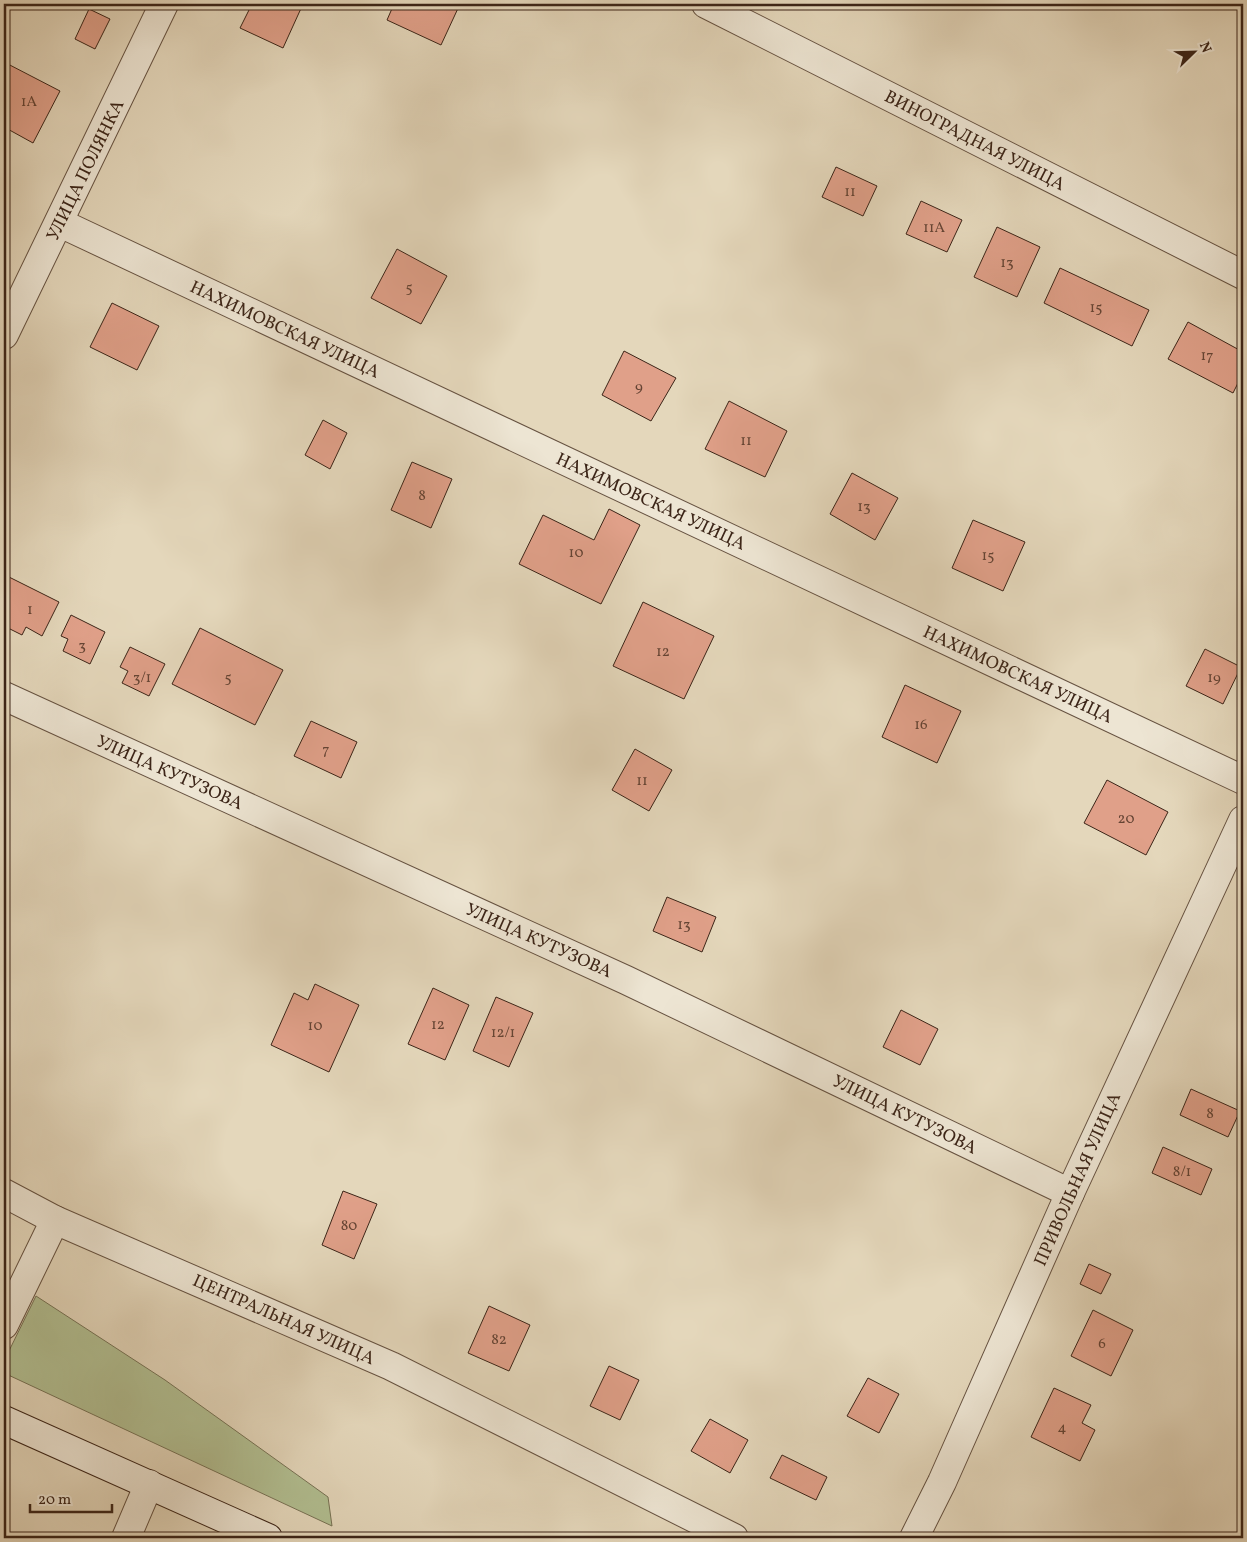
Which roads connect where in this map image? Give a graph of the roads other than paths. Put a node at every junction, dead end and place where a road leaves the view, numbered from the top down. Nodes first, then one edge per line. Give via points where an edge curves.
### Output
1 (164, 4) edge
2 (706, 4) edge
3 (60, 222) junction
4 (1243, 275) edge
5 (4, 335) edge
6 (4, 696) edge
7 (1243, 780) edge
8 (1243, 820) edge
9 (4, 1193) edge
10 (1070, 1193) junction
11 (55, 1220) junction
12 (4, 1324) edge
13 (4, 1420) edge
14 (150, 1484) junction
15 (126, 1538) edge
16 (268, 1538) edge
17 (734, 1538) edge
18 (914, 1538) edge

1 - 3 street, УЛИЦА ПОЛЯНКА
2 - 4 street, ВИНОГРАДНАЯ УЛИЦА
3 - 5 street, УЛИЦА ПОЛЯНКА
3 - 7 street, НАХИМОВСКАЯ УЛИЦА
6 - 10 street, УЛИЦА КУТУЗОВА via 626,980
8 - 10 street, ПРИВОЛЬНАЯ УЛИЦА
9 - 11 street, ЦЕНТРАЛЬНАЯ УЛИЦА
10 - 18 street, ПРИВОЛЬНАЯ УЛИЦА
11 - 12 street
11 - 17 street, ЦЕНТРАЛЬНАЯ УЛИЦА via 391,1366
13 - 14 street
14 - 15 street
14 - 16 street

